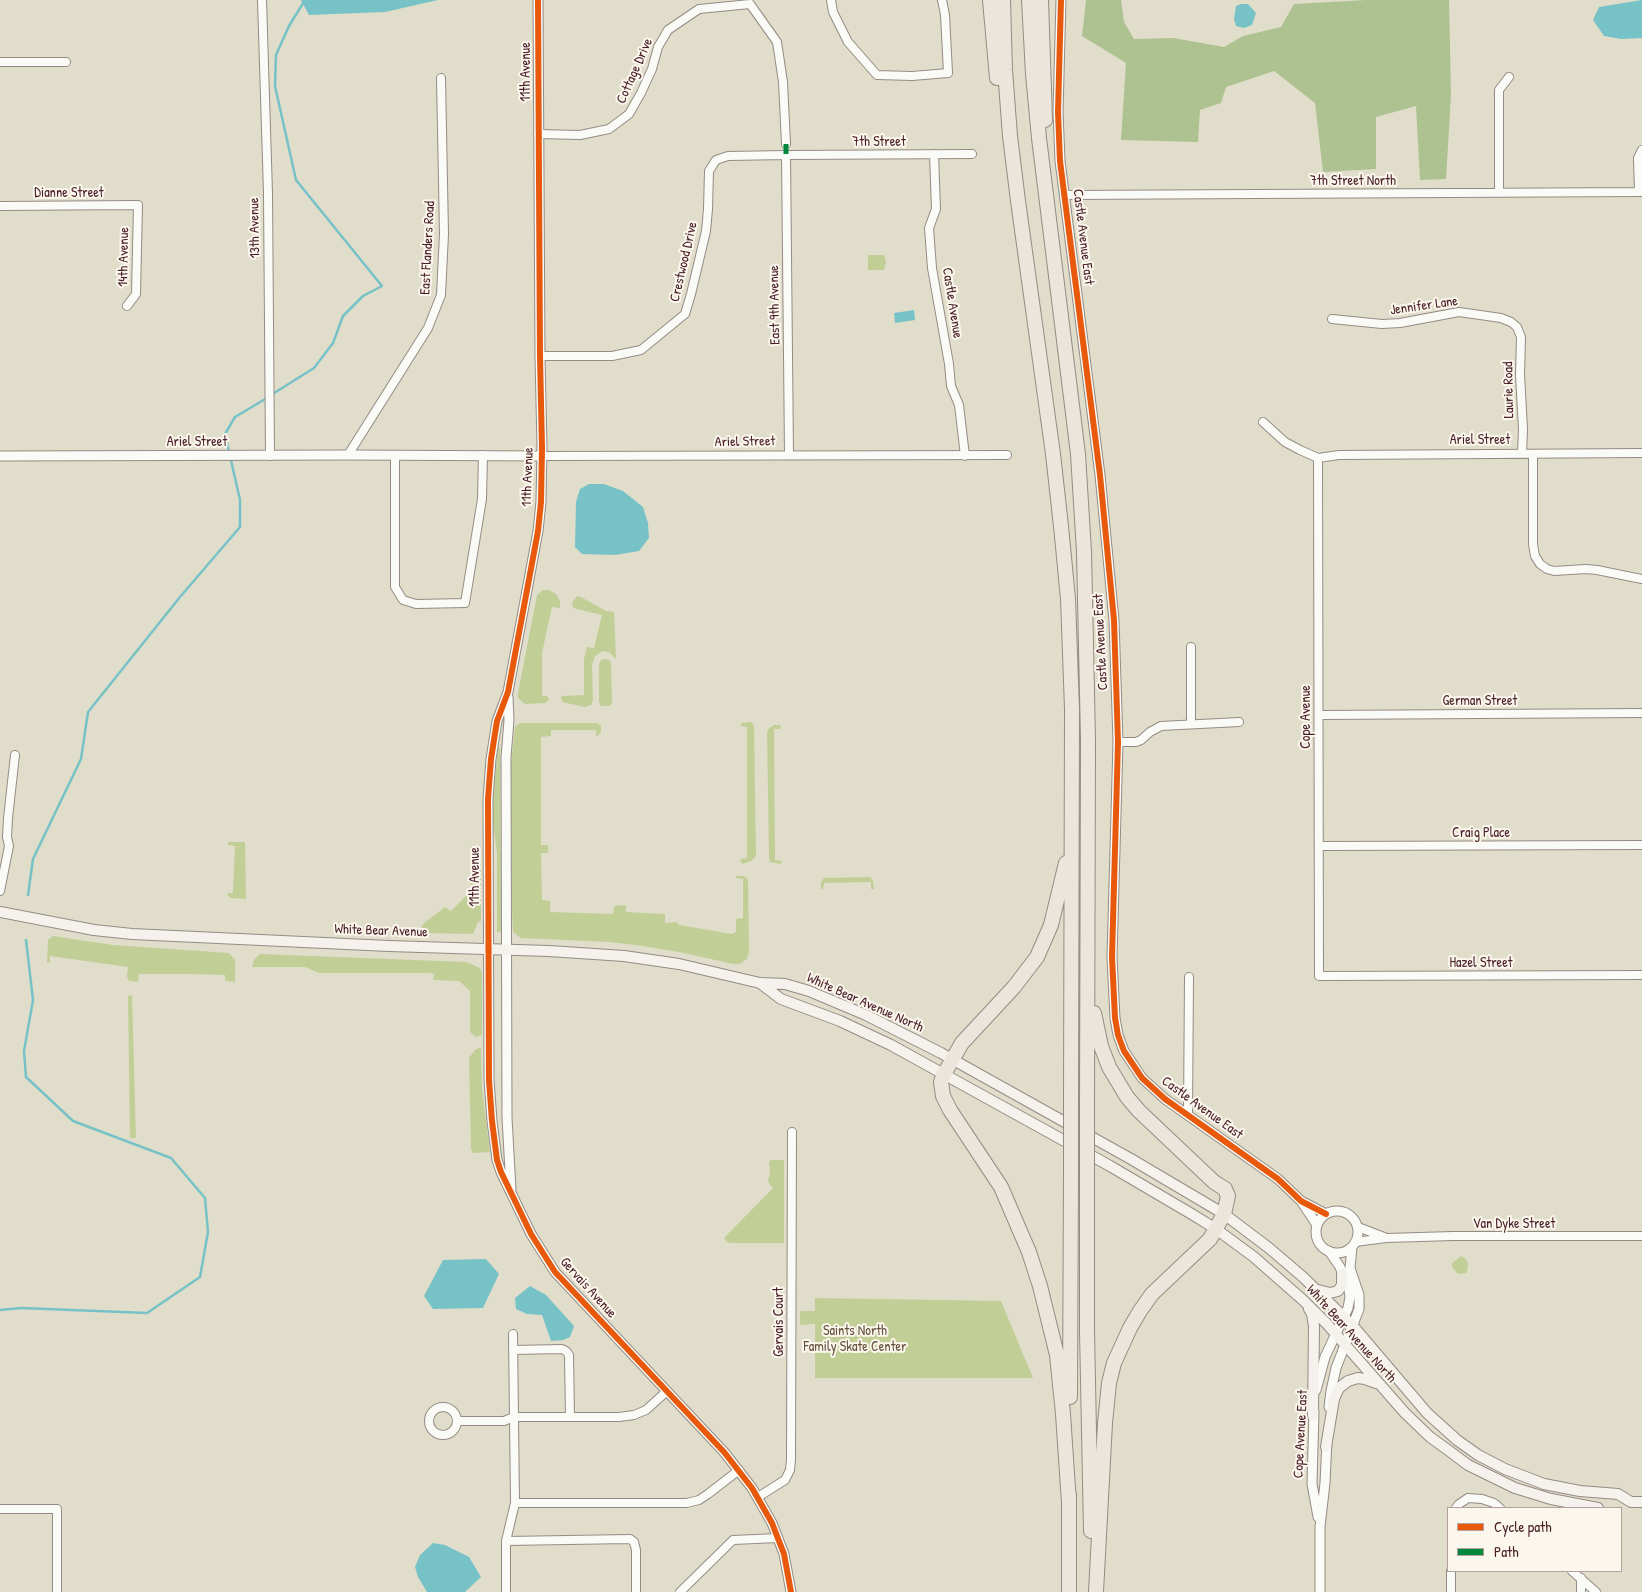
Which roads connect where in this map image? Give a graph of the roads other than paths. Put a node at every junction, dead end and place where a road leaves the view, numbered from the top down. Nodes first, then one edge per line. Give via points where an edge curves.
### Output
1 (262, 0) edge
2 (538, 0) edge
3 (831, 0) edge
4 (942, 0) edge
5 (990, 0) edge
6 (1003, 0) edge
7 (1029, 0) edge
8 (1041, 0) edge
9 (1061, 0) edge
10 (753, 2) edge
11 (0, 62) edge
12 (66, 62) dead end
13 (1509, 77) dead end
14 (441, 78) dead end
15 (538, 134) junction
16 (786, 144) dead end
17 (1642, 150) edge
18 (934, 154) junction
19 (972, 154) dead end
20 (786, 155) junction
21 (1016, 187) junction
22 (1045, 188) junction
23 (1499, 192) junction
24 (1640, 192) edge
25 (1065, 195) junction
26 (138, 205) joint
27 (0, 206) edge
28 (127, 306) dead end
29 (1332, 319) dead end
30 (1517, 327) joint
31 (540, 356) junction
32 (1263, 422) dead end
33 (1642, 453) edge
34 (348, 454) junction
35 (789, 454) junction
36 (1007, 454) dead end
37 (1522, 454) junction
38 (1533, 454) junction
39 (395, 455) junction
40 (483, 455) junction
41 (0, 456) edge
42 (270, 456) junction
43 (542, 456) junction
44 (965, 456) junction
45 (1318, 458) junction
46 (1642, 579) edge
47 (1191, 647) dead end
48 (508, 692) junction
49 (1642, 713) edge
50 (1319, 714) junction
51 (1239, 722) dead end
52 (1191, 724) junction
53 (1118, 742) junction
54 (15, 755) dead end
55 (1072, 842) junction
56 (1642, 845) edge
57 (1319, 846) junction
58 (0, 891) edge
59 (0, 912) edge
60 (488, 949) junction
61 (507, 950) junction
62 (1087, 950) junction
63 (1642, 975) edge
64 (1319, 976) joint
65 (1189, 977) dead end
66 (760, 983) junction
67 (952, 1059) junction
68 (944, 1074) junction
69 (1188, 1115) junction
70 (792, 1132) dead end
71 (511, 1191) junction
72 (1301, 1201) junction
73 (1224, 1214) junction
74 (1326, 1214) junction
75 (1317, 1225) junction
76 (1358, 1227) junction
77 (1216, 1229) junction
78 (1642, 1236) edge
79 (1386, 1238) junction
80 (1354, 1244) junction
81 (1329, 1251) junction
82 (1342, 1274) junction
83 (1317, 1290) junction
84 (1304, 1301) junction
85 (1344, 1316) junction
86 (1353, 1326) junction
87 (513, 1334) dead end
88 (1336, 1334) junction
89 (1345, 1345) junction
90 (513, 1350) junction
91 (1380, 1386) junction
92 (666, 1391) junction
93 (1313, 1416) junction
94 (514, 1417) junction
95 (570, 1417) junction
96 (457, 1421) dead end
97 (1326, 1447) junction
98 (739, 1470) junction
99 (758, 1497) junction
100 (1631, 1502) junction
101 (1642, 1502) edge
102 (515, 1503) junction
103 (1069, 1503) junction
104 (1457, 1506) edge
105 (1499, 1507) edge
106 (1590, 1507) edge
107 (1622, 1507) edge
108 (0, 1509) edge
109 (1320, 1527) junction
110 (778, 1538) junction
111 (506, 1541) junction
112 (1451, 1572) edge
113 (1573, 1572) edge
114 (1581, 1578) junction
115 (57, 1592) edge
116 (506, 1592) edge
117 (636, 1592) edge
118 (680, 1592) edge
119 (791, 1592) edge
120 (1069, 1592) edge
121 (1094, 1592) edge
122 (1320, 1592) edge
123 (1451, 1592) edge
124 (1581, 1592) edge
125 (1596, 1592) edge

1 - 42 street, 13th Avenue via 268,194
2 - 15 street, 11th Avenue
3 - 4 street via 833,12 848,42 878,75 912,76 948,73
5 - 21 highway via 998,89
6 - 21 highway via 1005,70
7 - 22 highway
8 - 22 highway
9 - 25 street, Castle Avenue East via 1058,112
10 - 15 street, Cottage Drive via 699,9 668,30 630,114 609,128 580,135
10 - 16 street, Cottage Drive via 777,42
11 - 12 street
13 - 23 street via 1499,90
14 - 34 street, East Flanders Road via 444,234 440,295 428,328
15 - 31 street, 11th Avenue
17 - 24 street via 1638,158
18 - 19 street, 7th Street
18 - 20 street, 7th Street
18 - 44 street, Castle Avenue via 936,209 929,228 932,268 951,386 959,405
20 - 31 street, Crestwood Drive via 728,156 716,160 709,172 706,232 692,294 685,314 672,326 641,350 612,356
20 - 35 street, East 9th Avenue
21 - 55 highway via 1065,562 1072,681
22 - 62 highway via 1078,454 1082,523 1088,740
23 - 24 street, 7th Street North
23 - 25 street, 7th Street North
25 - 53 street, Castle Avenue East via 1107,541
26 - 27 street, Dianne Street
26 - 28 street, 14th Avenue via 136,294
29 - 30 street, Jennifer Lane via 1394,324 1459,312 1504,319
30 - 37 street, Laurie Road via 1522,337
31 - 43 street, 11th Avenue
32 - 45 street via 1285,442
33 - 38 street, Ariel Street
34 - 39 street, Ariel Street
34 - 42 street, Ariel Street
35 - 43 street, Ariel Street
35 - 44 street, Ariel Street
36 - 44 street, Ariel Street
37 - 38 street, Ariel Street
37 - 45 street, Ariel Street via 1339,455
38 - 46 street via 1533,544 1540,564 1554,571 1586,569
39 - 40 street, Ariel Street
39 - 40 street via 395,587 403,600 416,604 465,603 482,499
40 - 43 street, Ariel Street
41 - 42 street, Ariel Street
43 - 48 street, 11th Avenue via 538,531
45 - 50 street, Cope Avenue
47 - 52 street
48 - 60 street, 11th Avenue via 497,721 491,759
48 - 61 street, 11th Avenue
49 - 50 street, German Street
50 - 57 street, Cope Avenue
51 - 52 street
52 - 53 street via 1161,726 1136,742
53 - 69 street, Castle Avenue East via 1112,957 1116,1026 1124,1051 1142,1078
54 - 58 street via 8,818 9,846
55 - 67 highway via 1051,925 1037,957 962,1043
55 - 103 highway, bridge
56 - 57 street, Craig Place
57 - 64 street, Cope Avenue
59 - 60 main road, White Bear Avenue via 132,934
60 - 61 main road, White Bear Avenue
60 - 71 street, Gervais Avenue via 492,1121 501,1172
61 - 66 main road, White Bear Avenue via 598,953 652,959
61 - 71 street, Gervais Avenue via 507,1118
62 - 73 highway via 1097,1031 1110,1067 1139,1111 1224,1189 1228,1196
62 - 121 highway, bridge via 1087,1341
63 - 64 street, Hazel Street
65 - 69 street
66 - 67 main road, White Bear Avenue North via 785,984 829,999
66 - 68 main road, White Bear Avenue North via 781,999 859,1030
67 - 68 highway
67 - 73 main road, White Bear Avenue North
68 - 77 main road, White Bear Avenue North
68 - 103 highway via 941,1082 943,1096 1001,1187 1040,1286 1057,1355
69 - 72 street, Castle Avenue East via 1278,1179
70 - 99 street, Gervais Court via 791,1460 785,1480
71 - 92 street, Gervais Avenue via 531,1234 555,1272
72 - 74 street
72 - 75 street
73 - 77 highway
73 - 83 main road, White Bear Avenue North
74 - 75 street
74 - 76 street via 1345,1212
75 - 81 street via 1317,1237
76 - 79 street, Van Dyke Street
76 - 80 street
77 - 84 main road, White Bear Avenue North
77 - 121 highway via 1210,1239 1152,1294 1130,1328 1114,1363 1104,1423
78 - 79 street, Van Dyke Street
79 - 80 street, Van Dyke Street
80 - 81 street via 1341,1252
80 - 86 street via 1350,1268 1360,1303
81 - 82 street
82 - 83 main road via 1343,1282 1338,1291
82 - 85 street via 1350,1297
83 - 85 main road, White Bear Avenue North
84 - 88 main road, White Bear Avenue North
84 - 93 main road via 1312,1314 1314,1326
85 - 86 main road, White Bear Avenue North
85 - 88 street, Cope Avenue East
86 - 89 street
86 - 100 main road, White Bear Avenue North via 1427,1413 1478,1455 1534,1481 1580,1491 1618,1494
87 - 90 street
88 - 89 main road, White Bear Avenue North
88 - 93 street, Cope Avenue East via 1320,1374
89 - 91 main road, White Bear Avenue North
89 - 97 street, Cope Avenue East via 1330,1391
90 - 94 street
90 - 95 street via 566,1351 569,1355
91 - 97 main road via 1358,1378 1339,1388
91 - 106 main road, White Bear Avenue North via 1415,1423 1468,1465 1526,1492
92 - 95 street via 646,1410 634,1415 619,1418
92 - 98 street, Gervais Avenue
93 - 109 street, Cope Avenue East via 1312,1484
94 - 95 street
94 - 96 street via 504,1421
94 - 102 street
97 - 109 street, Cope Avenue East
98 - 99 street, Gervais Avenue
98 - 102 street via 699,1500 687,1503
99 - 110 street, Gervais Avenue
100 - 101 main road, White Bear Avenue North
100 - 107 main road
102 - 111 street
103 - 120 highway
104 - 105 street via 1468,1498 1482,1499
108 - 115 street via 57,1508
109 - 122 street, Cope Avenue East
110 - 118 street via 733,1540
110 - 119 street, Gervais Avenue
111 - 116 street
111 - 117 street via 630,1539 636,1546
112 - 123 street
113 - 114 street
114 - 124 street
114 - 125 street

